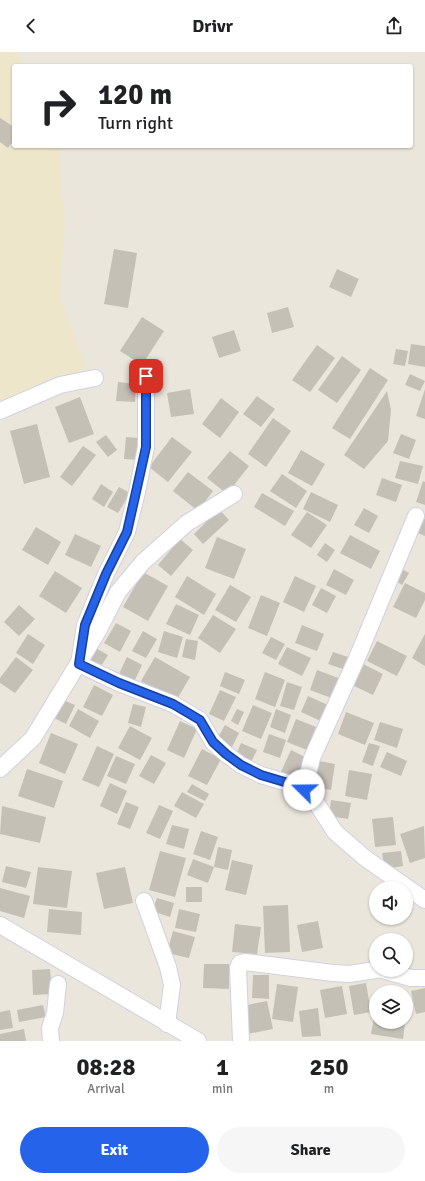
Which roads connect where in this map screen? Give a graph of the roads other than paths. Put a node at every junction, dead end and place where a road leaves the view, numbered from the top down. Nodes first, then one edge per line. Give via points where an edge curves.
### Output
1 (146, 376) dead end
2 (95, 378) dead end
3 (0, 411) edge
4 (234, 494) dead end
5 (416, 516) dead end
6 (79, 664) junction
7 (0, 769) edge
8 (304, 790) junction
9 (425, 900) edge
10 (144, 901) dead end
11 (0, 925) edge
12 (369, 971) edge
13 (407, 977) edge
14 (425, 978) edge
15 (58, 984) dead end
16 (167, 1024) junction
17 (51, 1041) edge
18 (198, 1041) edge
19 (241, 1041) edge

1 - 6 street via 146,447 127,532 85,625
2 - 3 street via 60,385
4 - 6 street via 187,523 143,562 118,592
5 - 8 street via 312,758
6 - 7 street via 33,738
6 - 8 street via 173,704 200,720 213,742 241,765
8 - 9 street via 310,793 335,832 365,858
10 - 16 street via 172,985
11 - 16 street
12 - 19 street via 349,974 240,963 238,968
13 - 14 street
15 - 17 street via 55,1013 50,1028
16 - 18 street

